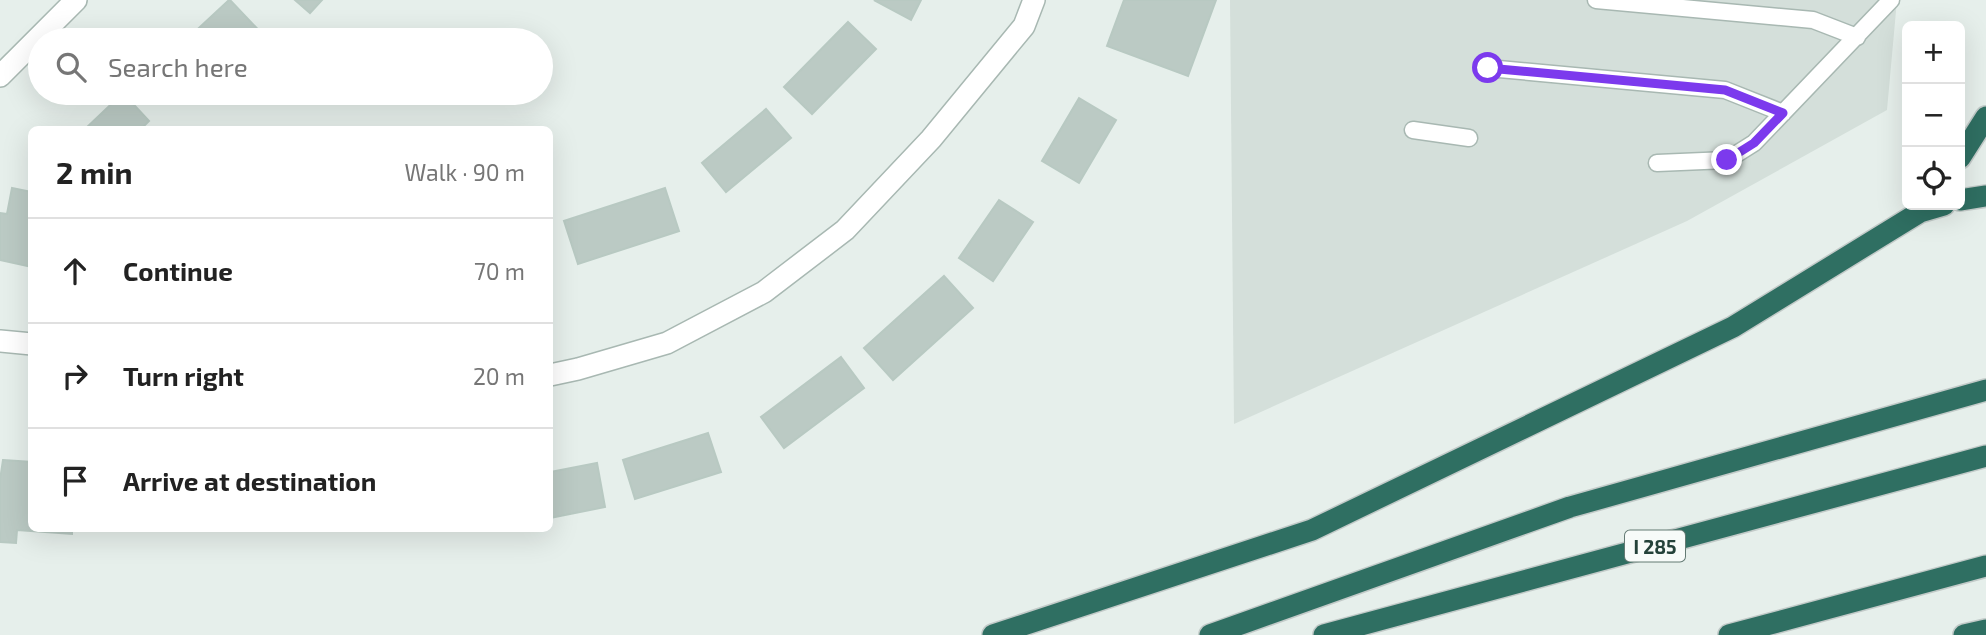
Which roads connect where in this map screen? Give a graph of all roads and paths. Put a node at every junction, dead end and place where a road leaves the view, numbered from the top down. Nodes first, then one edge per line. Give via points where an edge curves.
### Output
1 (76, 0) edge
2 (1034, 0) edge
3 (1596, 0) edge
4 (1892, 0) edge
5 (48, 28) edge
6 (1857, 37) junction
7 (28, 48) edge
8 (1488, 68) dead end
9 (0, 76) edge
10 (1783, 113) junction
11 (1986, 117) edge
12 (1413, 130) dead end
13 (1469, 138) dead end
14 (1965, 150) edge
15 (1657, 163) dead end
16 (1986, 196) edge
17 (1965, 199) edge
18 (1921, 210) edge
19 (0, 341) edge
20 (28, 344) edge
21 (553, 373) edge
22 (1986, 390) edge
23 (1986, 456) edge
24 (1986, 566) edge
25 (1986, 630) edge
26 (993, 635) edge
27 (1210, 635) edge
28 (1324, 635) edge
29 (1729, 635) edge
30 (1964, 635) edge

1 - 5 street
2 - 21 street via 1024,26 931,139 845,230 764,292 667,342
3 - 6 lane via 1813,20
4 - 6 lane
6 - 10 lane
7 - 9 street
8 - 10 lane via 1725,90
10 - 15 lane via 1754,143 1727,160
11 - 14 highway
12 - 13 lane
16 - 17 highway
18 - 26 highway via 1733,327 1312,530
19 - 20 street
22 - 27 highway via 1570,507
23 - 28 highway, I 285
24 - 29 highway
25 - 30 highway

